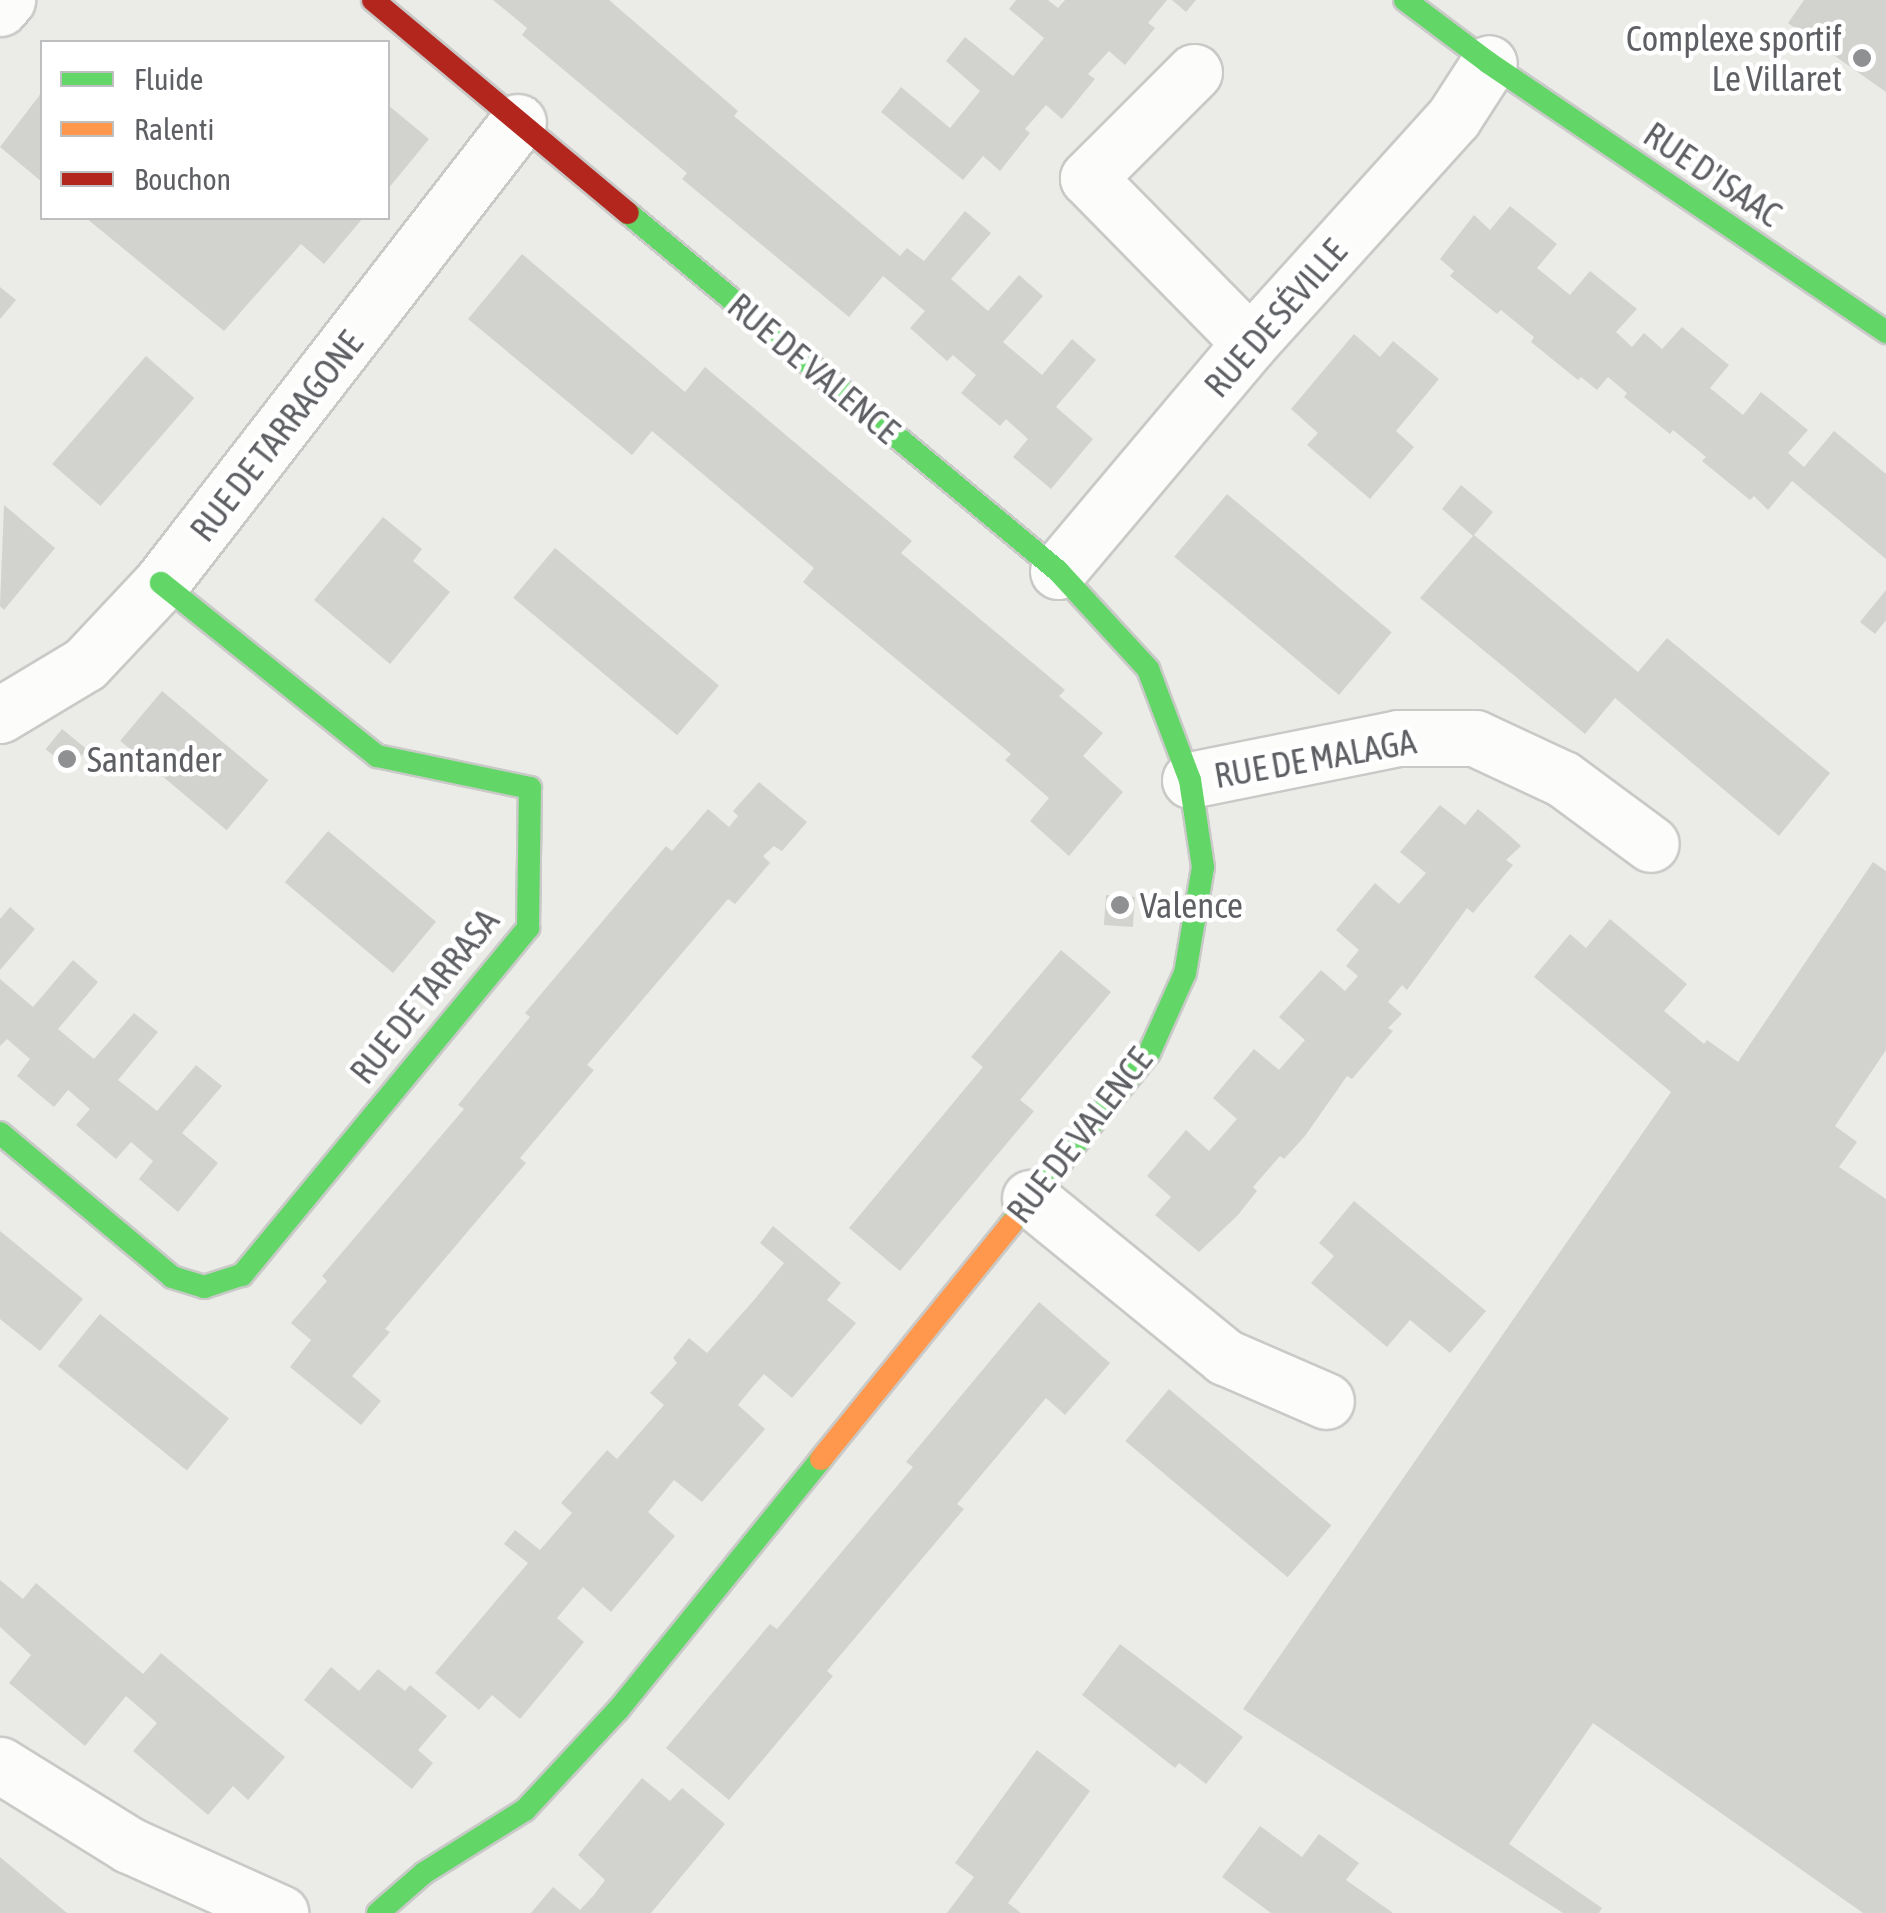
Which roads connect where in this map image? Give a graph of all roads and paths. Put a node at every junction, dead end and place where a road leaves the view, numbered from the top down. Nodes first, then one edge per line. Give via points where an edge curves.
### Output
1 (7, 0) edge
2 (373, 0) edge
3 (1405, 0) edge
4 (0, 8) edge
5 (1489, 63) junction
6 (1194, 72) dead end
7 (518, 122) junction
8 (1886, 332) edge
9 (1250, 343) junction
10 (1058, 571) junction
11 (162, 583) junction
12 (0, 714) edge
13 (1190, 780) junction
14 (1650, 844) dead end
15 (0, 1132) edge
16 (1030, 1198) junction
17 (1326, 1401) dead end
18 (0, 1765) edge
19 (280, 1913) edge
20 (378, 1913) edge

1 - 4 street
2 - 7 street, RUE DE VALENCE
3 - 5 street, RUE D'ISAAC
5 - 8 street, RUE D'ISAAC
5 - 9 street, RUE DE SÉVILLE via 1454,117
6 - 9 street via 1088,178
7 - 10 street, RUE DE VALENCE
7 - 11 street, RUE DE TARRAGONE
9 - 10 street, RUE DE SÉVILLE
10 - 13 street, RUE DE VALENCE via 1148,669
11 - 12 street, RUE DE TARRAGONE via 86,664
11 - 15 street, RUE DE TARRASA via 377,756 530,788 528,928 242,1276 204,1288 172,1278
13 - 14 street, RUE DE MALAGA via 1398,738 1475,738 1562,779
13 - 16 street, RUE DE VALENCE via 1203,867 1185,972 1150,1053
16 - 17 street via 1225,1357
16 - 20 street, RUE DE VALENCE via 618,1710 525,1810 424,1873
18 - 19 street via 129,1846

